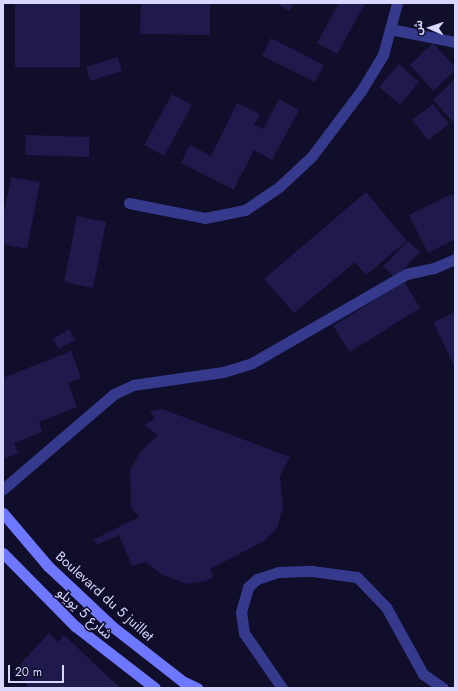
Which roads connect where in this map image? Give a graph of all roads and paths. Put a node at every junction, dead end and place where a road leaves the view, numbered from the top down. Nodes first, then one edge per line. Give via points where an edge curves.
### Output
1 (397, 3) edge
2 (390, 29) junction
3 (455, 42) edge
4 (129, 203) dead end
5 (455, 259) edge
6 (3, 489) edge
7 (3, 513) edge
8 (3, 553) edge
9 (155, 688) edge
10 (198, 688) edge
11 (282, 688) edge
12 (443, 688) edge

1 - 2 street
2 - 3 street
2 - 4 street via 383,55 334,130 312,156 279,187 245,210 205,218
5 - 6 street via 434,268 406,274 252,362 222,372 133,385 114,394
7 - 10 main road, Boulevard du 5 juillet via 48,566 112,627 182,681
8 - 9 main road, شارع 5 يويلو via 75,626
11 - 12 street via 244,633 243,606 248,587 257,579 279,572 312,571 356,577 386,607 423,674

